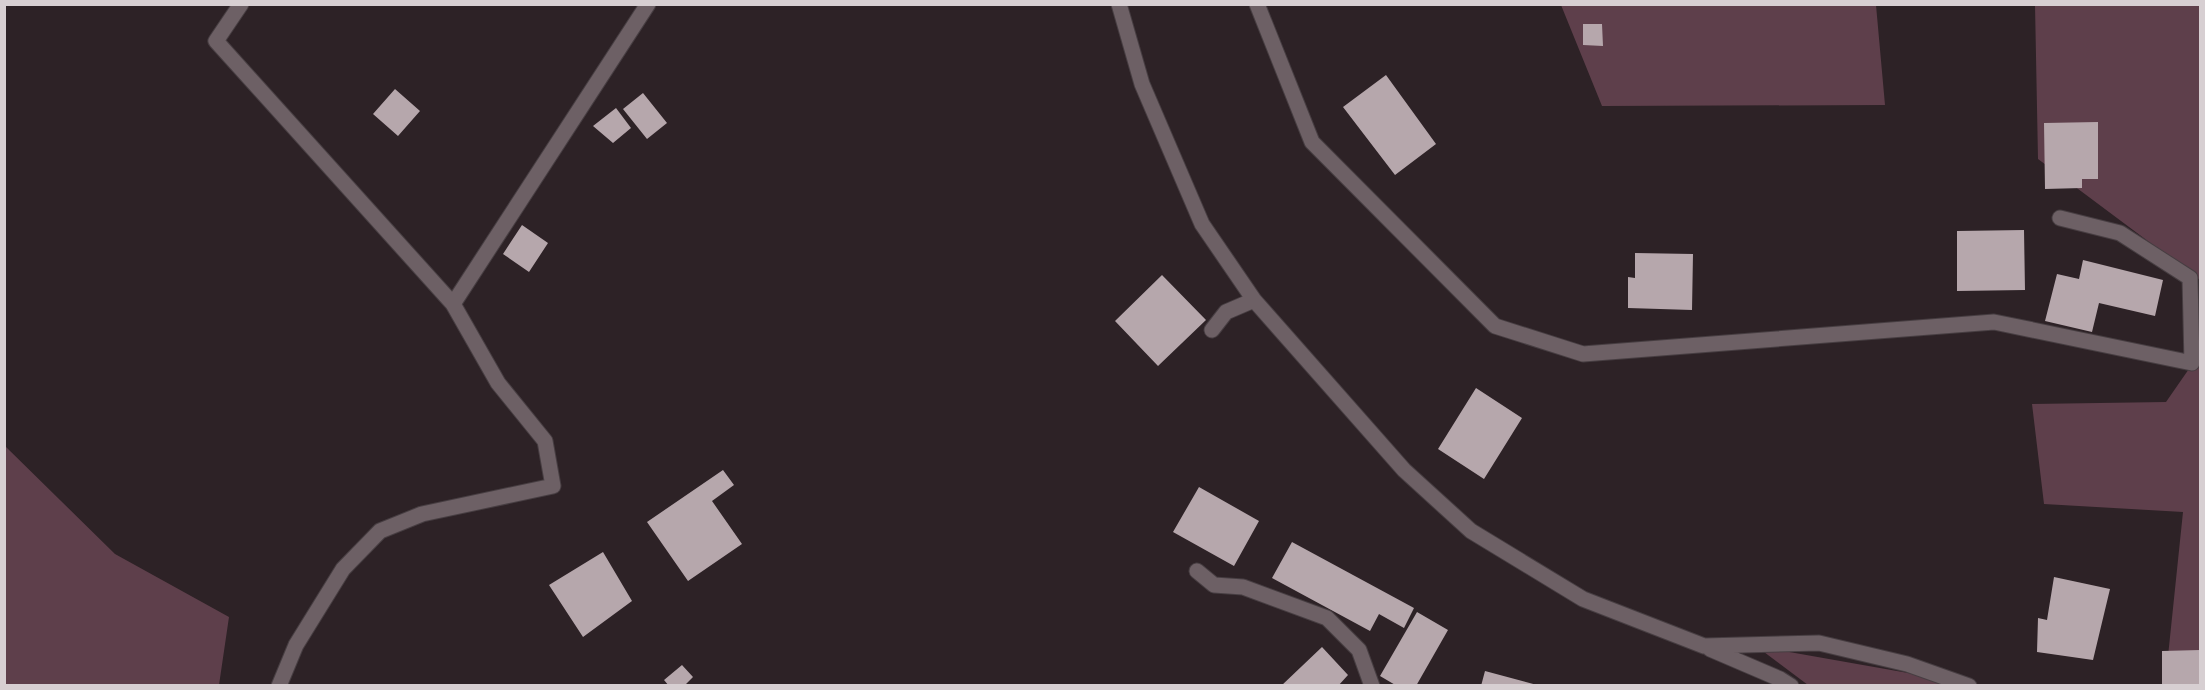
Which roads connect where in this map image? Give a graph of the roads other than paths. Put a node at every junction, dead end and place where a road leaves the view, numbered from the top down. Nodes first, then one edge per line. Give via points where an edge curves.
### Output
1 (241, 4) edge
2 (648, 4) edge
3 (1119, 4) edge
4 (1257, 4) edge
5 (2060, 218) dead end
6 (1254, 300) junction
7 (453, 304) junction
8 (1212, 330) dead end
9 (1197, 570) dead end
10 (1704, 646) junction
11 (1785, 682) edge
12 (279, 686) edge
13 (1372, 686) edge
14 (1760, 686) edge
15 (1969, 686) edge

1 - 7 street via 216,41
2 - 7 street
3 - 6 street via 1142,84 1202,224
4 - 5 street via 1312,142 1495,326 1583,354 1995,322 2192,363 2190,278 2120,233
6 - 8 street via 1226,312
6 - 10 street via 1404,471 1471,531 1583,599
7 - 12 street via 498,383 546,441 553,486 422,514 380,531 343,569 296,645
9 - 13 street via 1214,585 1243,587 1328,618 1359,650
10 - 11 street
10 - 15 street via 1819,643 1907,664
11 - 14 street

